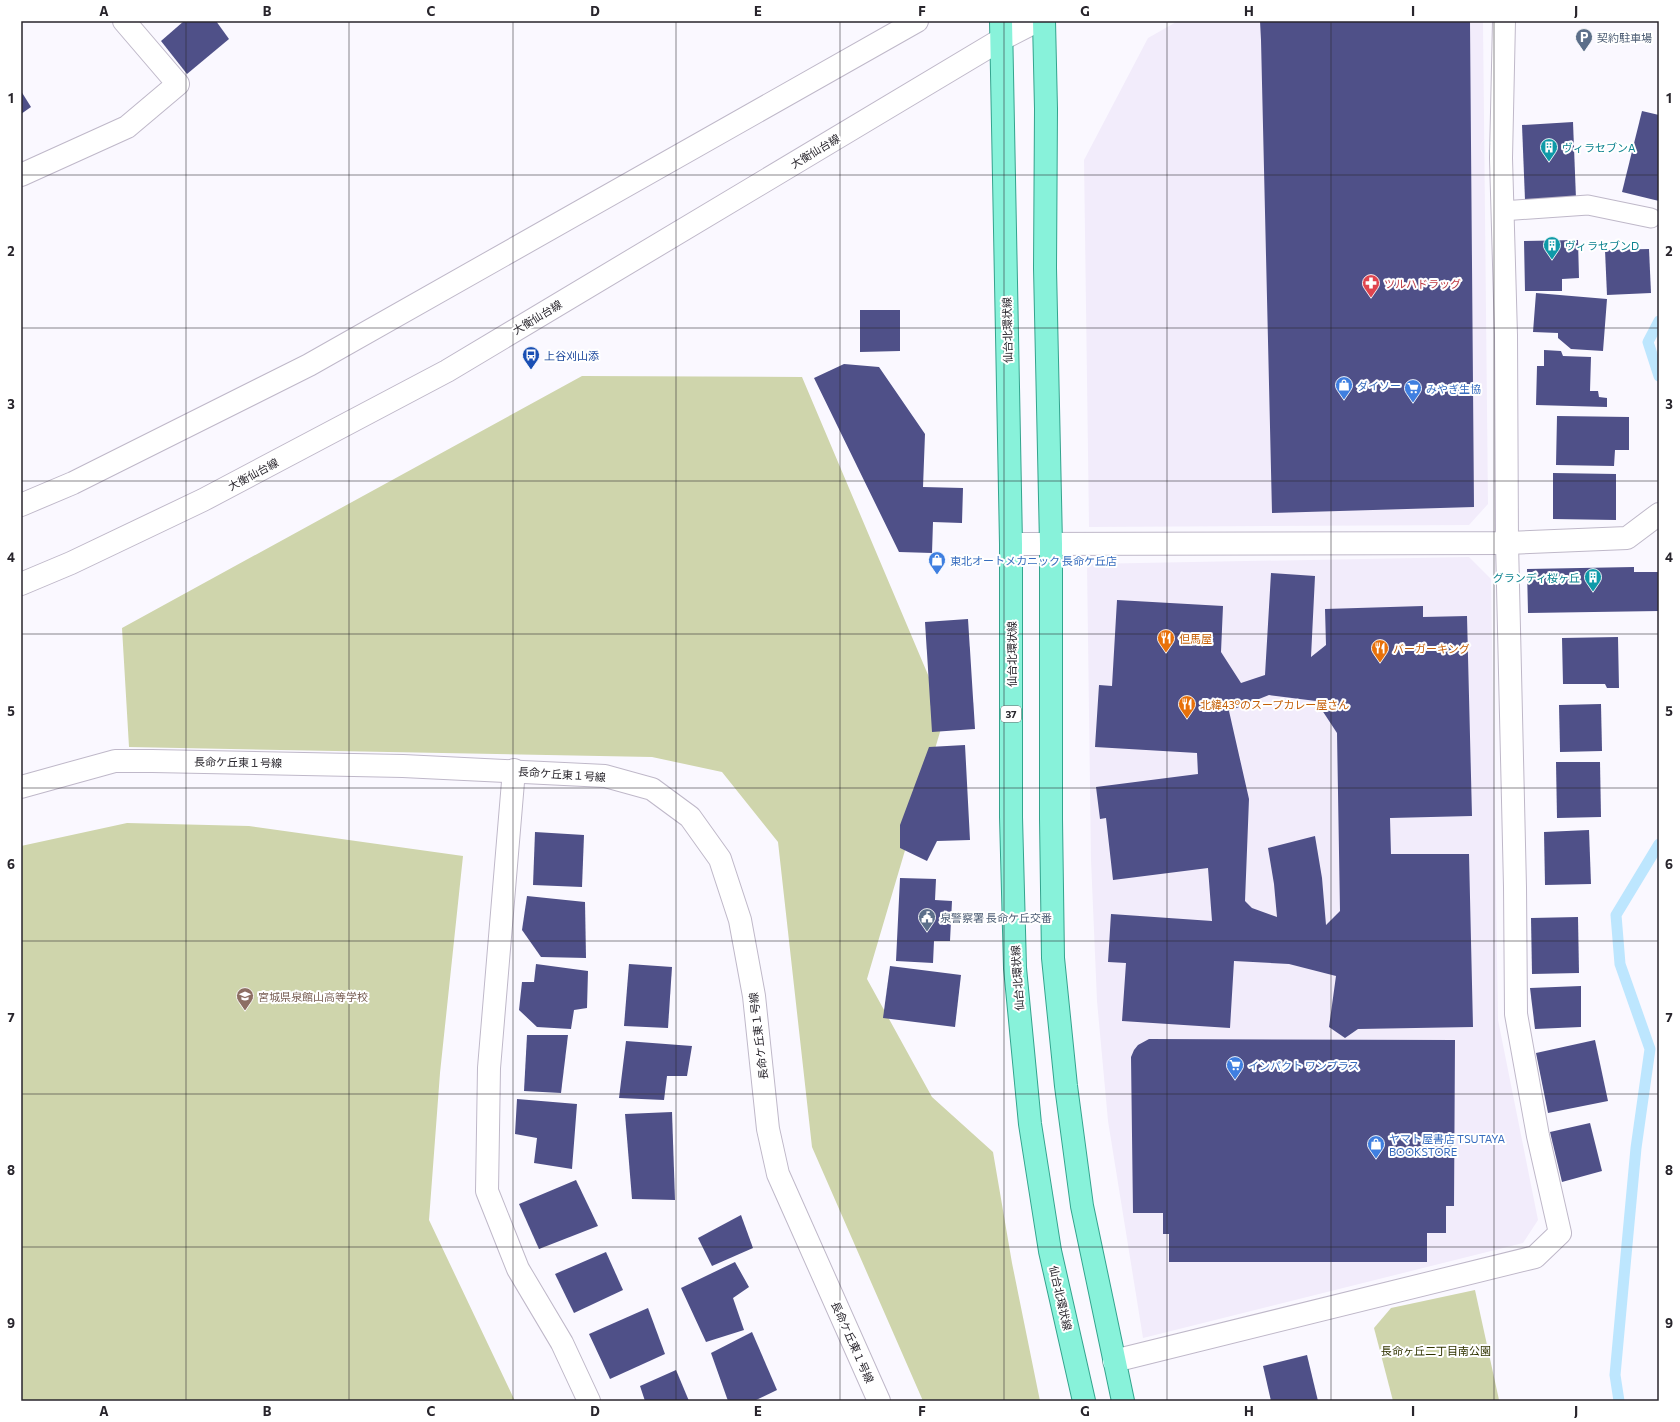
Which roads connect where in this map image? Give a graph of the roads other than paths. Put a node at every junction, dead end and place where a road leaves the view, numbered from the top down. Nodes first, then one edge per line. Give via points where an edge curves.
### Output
1 (124, 21) edge
2 (917, 21) edge
3 (1037, 21) edge
4 (1044, 21) edge
5 (1504, 21) edge
6 (1002, 30) edge
7 (21, 175) edge
8 (1502, 211) junction
9 (1651, 218) dead end
10 (21, 505) edge
11 (1659, 514) edge
12 (1011, 544) junction
13 (1051, 544) junction
14 (1507, 544) junction
15 (21, 584) edge
16 (514, 770) junction
17 (21, 787) edge
18 (1114, 1361) junction
19 (589, 1401) edge
20 (880, 1401) edge
21 (1084, 1401) edge
22 (1123, 1401) edge

1 - 7 street via 178,84 127,127
2 - 10 street via 309,365 73,483
3 - 6 street, 大衡仙台線
4 - 13 main road via 1045,268
5 - 8 street
6 - 12 main road, 仙台北環状線 / 37
6 - 15 street, 大衡仙台線 via 447,371 203,500
8 - 9 lane via 1588,205
8 - 14 street via 1506,335
11 - 14 street via 1628,538
12 - 13 street
12 - 21 main road, 仙台北環状線 / 37 via 1011,817 1015,968 1030,1124 1050,1251
13 - 14 street
13 - 18 main road via 1053,958 1082,1206
14 - 18 street via 1516,1014 1538,1136 1560,1234 1535,1256
16 - 17 street, 長命ケ丘東１号線 via 115,761
16 - 19 street via 489,1068 486,1191 518,1269 562,1343
16 - 20 street, 長命ケ丘東１号線 via 605,776 652,789 690,817 720,859 741,928 754,996 768,1129 778,1174
18 - 22 main road

